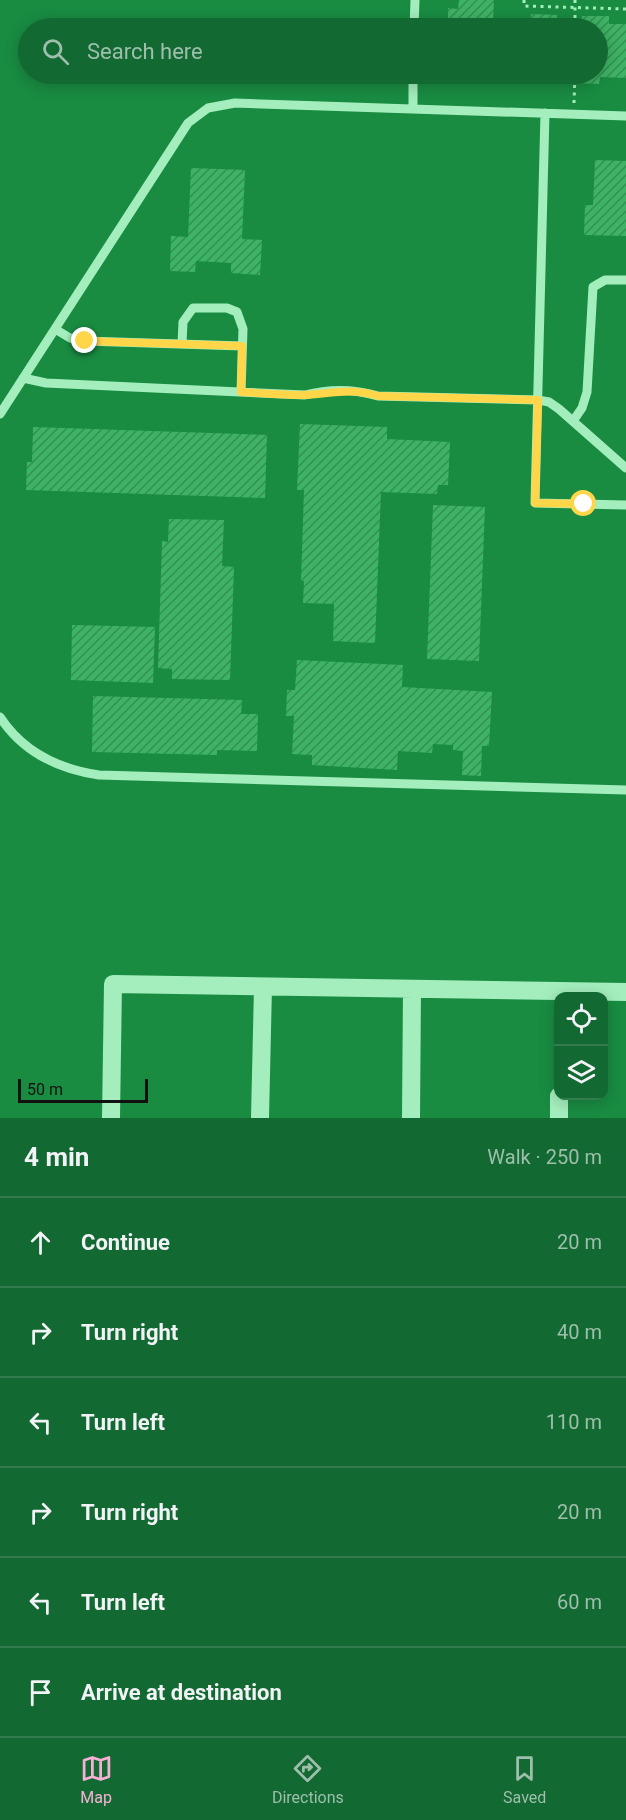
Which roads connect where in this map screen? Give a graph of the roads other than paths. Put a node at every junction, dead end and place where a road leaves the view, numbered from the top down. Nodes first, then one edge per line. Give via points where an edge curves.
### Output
1 (415, 0) edge
2 (414, 18) edge
3 (414, 84) edge
4 (413, 108) junction
5 (545, 113) junction
6 (626, 116) edge
7 (626, 280) edge
8 (55, 329) junction
9 (182, 344) junction
10 (242, 346) junction
11 (23, 378) junction
12 (241, 392) junction
13 (538, 400) junction
14 (0, 414) edge
15 (573, 421) junction
16 (624, 462) edge
17 (626, 506) edge
18 (0, 717) edge
19 (626, 790) edge
20 (263, 987) junction
21 (412, 989) junction
22 (608, 993) edge
23 (626, 993) edge
24 (554, 994) edge
25 (559, 1100) edge
26 (111, 1118) edge
27 (260, 1118) edge
28 (411, 1118) edge
29 (559, 1118) edge

1 - 2 lane
3 - 4 lane
4 - 5 lane
4 - 8 lane via 235,103 208,108 188,123
5 - 6 lane
5 - 13 lane
7 - 15 lane via 605,280 593,287 587,392
8 - 9 lane via 69,338 85,341
8 - 11 lane
9 - 10 lane
9 - 10 lane via 183,322 189,311 199,307 233,309 241,317
10 - 12 lane
11 - 12 lane via 46,383
11 - 14 lane
12 - 13 lane via 304,395 352,391 378,396
13 - 15 lane via 549,402
13 - 17 lane via 535,503
15 - 16 lane
18 - 19 lane via 22,743 47,761 99,775
20 - 21 street
20 - 26 street via 113,984
20 - 27 street
21 - 24 street
21 - 28 street
22 - 23 street
25 - 29 street

